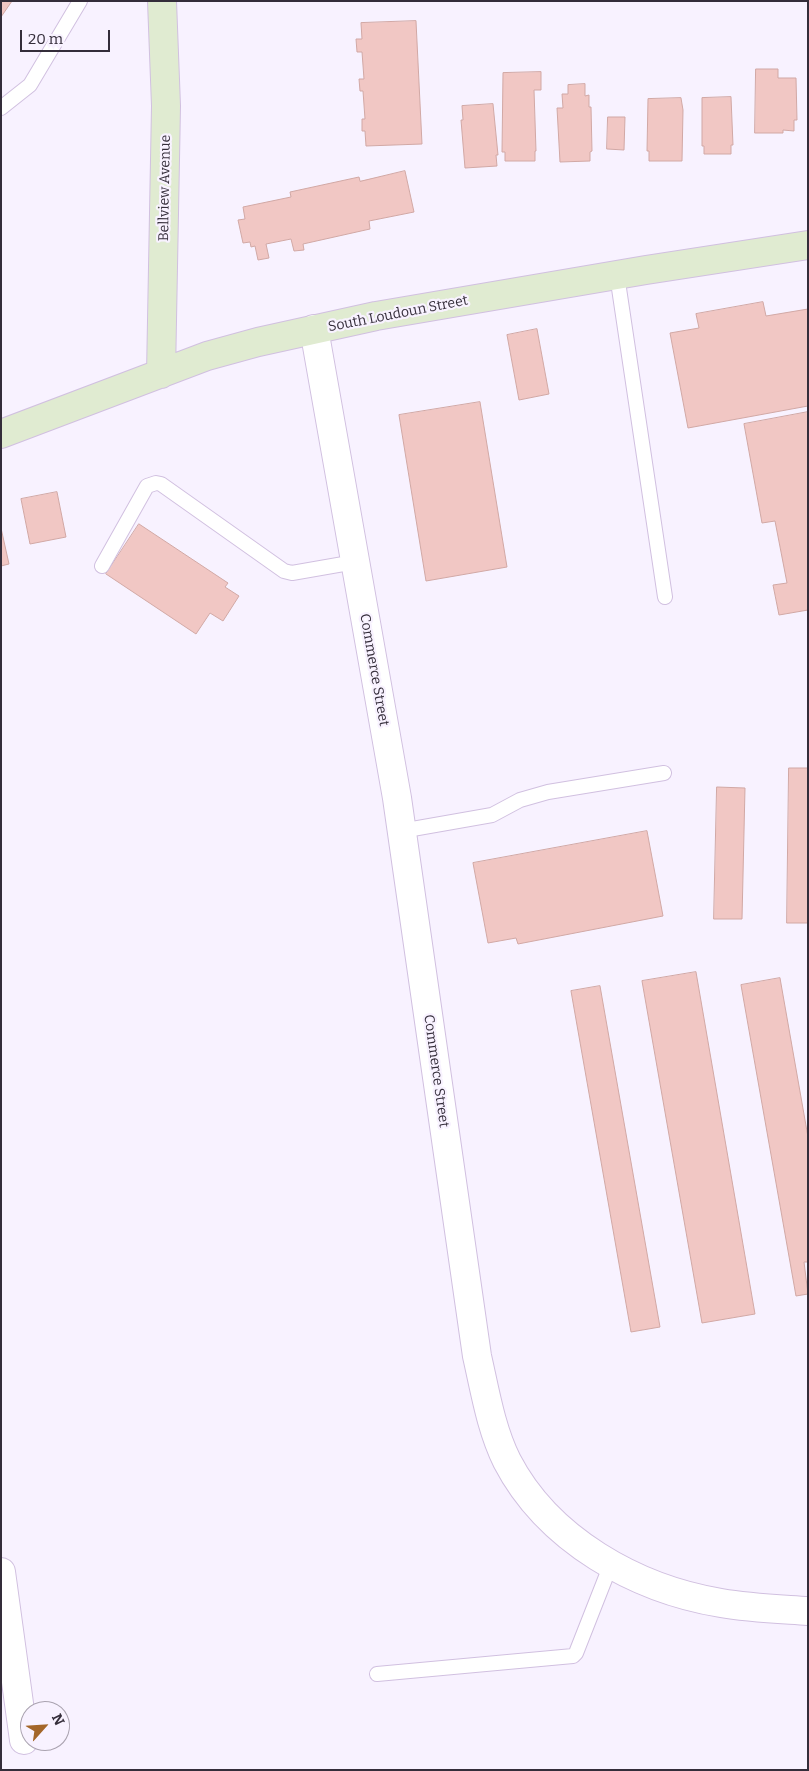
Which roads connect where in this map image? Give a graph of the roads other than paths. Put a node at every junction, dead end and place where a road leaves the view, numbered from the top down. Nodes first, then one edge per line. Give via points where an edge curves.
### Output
1 (80, 1) edge
2 (162, 1) edge
3 (1, 108) edge
4 (808, 245) edge
5 (617, 275) junction
6 (314, 329) junction
7 (160, 374) junction
8 (1, 434) edge
9 (355, 562) junction
10 (102, 566) dead end
11 (665, 597) dead end
12 (664, 773) dead end
13 (402, 832) junction
14 (611, 1564) junction
15 (1, 1572) edge
16 (808, 1611) edge
17 (377, 1674) dead end
18 (20, 1711) edge

1 - 3 lane via 30,85
2 - 7 street, Bellview Avenue via 166,106
4 - 5 street, South Loudoun Street
5 - 6 street, South Loudoun Street
5 - 11 lane
6 - 7 street, South Loudoun Street via 207,356
6 - 9 street, Commerce Street
7 - 8 street, South Loudoun Street
9 - 10 lane via 292,573 284,571 156,483 147,486
9 - 13 street, Commerce Street
12 - 13 lane via 548,792 520,800 488,816
13 - 14 street, Commerce Street via 477,1356 489,1412 506,1460 523,1489 554,1523 583,1547
14 - 16 street, Commerce Street via 666,1590 712,1601
14 - 17 lane via 573,1656
15 - 18 street

